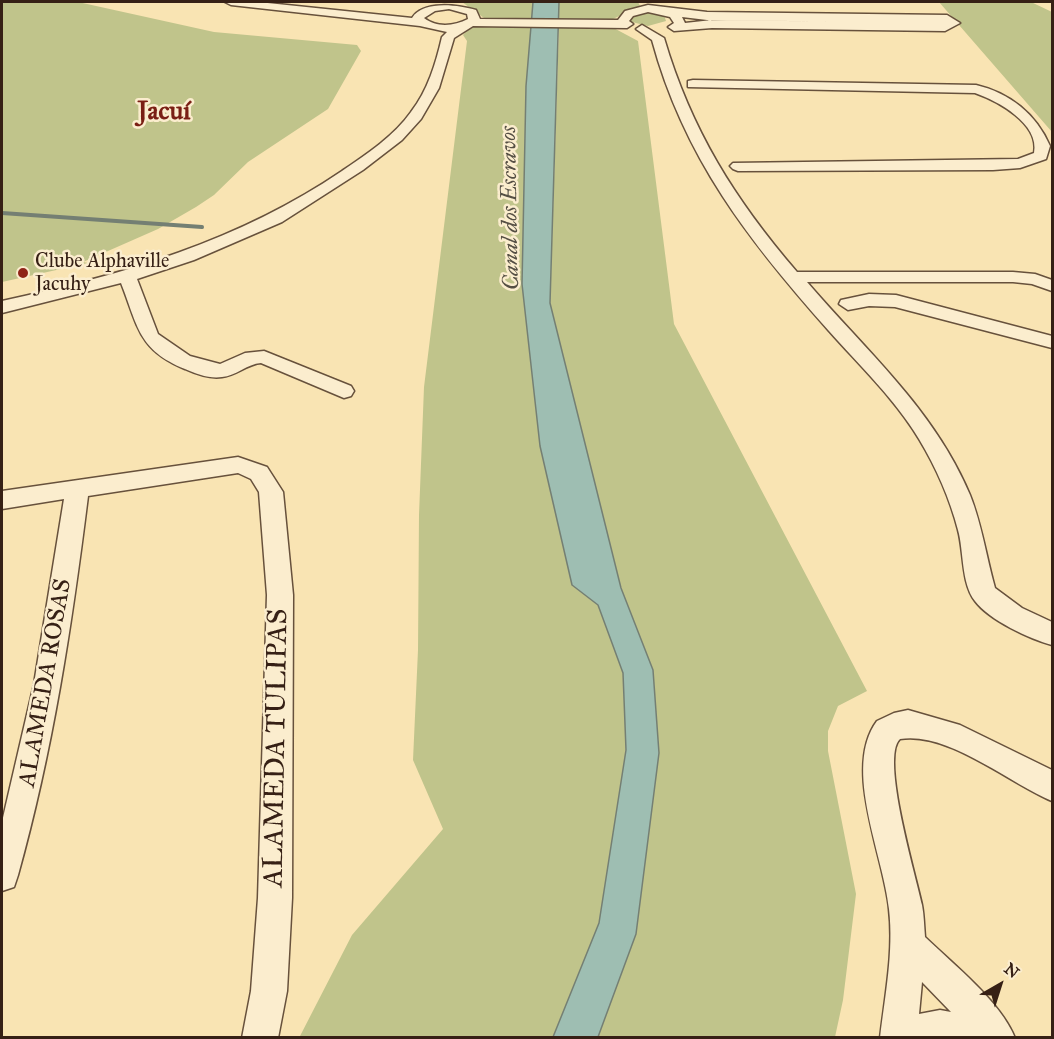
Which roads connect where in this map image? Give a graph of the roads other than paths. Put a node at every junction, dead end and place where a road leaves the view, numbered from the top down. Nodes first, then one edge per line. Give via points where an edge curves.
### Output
1 (231, 2) edge
2 (290, 2) edge
3 (295, 2) edge
4 (449, 5) edge
5 (664, 11) junction
6 (469, 21) junction
7 (626, 22) junction
8 (427, 25) junction
9 (660, 31) junction
10 (665, 72) junction
11 (693, 84) junction
12 (675, 95) junction
13 (699, 150) junction
14 (730, 159) junction
15 (717, 180) junction
16 (128, 278) junction
17 (794, 278) junction
18 (827, 278) junction
19 (1053, 285) edge
20 (2, 298) edge
21 (848, 304) junction
22 (2, 307) edge
23 (832, 322) junction
24 (1053, 342) edge
25 (344, 391) dead end
26 (78, 489) junction
27 (2, 500) edge
28 (1053, 634) edge
29 (1053, 786) edge
30 (2, 875) edge
31 (908, 945) junction
32 (898, 1037) edge
33 (260, 1038) edge
34 (987, 1038) edge
35 (997, 1038) edge

1 - 8 street
2 - 3 street
3 - 4 street via 394,11
4 - 6 street
4 - 8 street via 420,14 418,19
5 - 7 street via 639,10 626,14
5 - 9 street via 680,21
5 - 9 street via 707,16 944,15 953,25 712,24
6 - 7 street
6 - 8 street
6 - 16 street via 447,36 437,80 415,117 396,138 336,184 234,238
7 - 9 street
8 - 20 street via 436,31 434,48 413,102 388,132 325,181 257,218 174,254
9 - 10 street
10 - 11 street via 686,76
10 - 12 street
11 - 12 street via 690,90
11 - 14 street via 976,89 1012,105 1040,138 1042,151 1034,160 993,165 871,168
12 - 13 street
13 - 14 street
13 - 15 street
14 - 15 street via 732,174
15 - 17 street
16 - 22 street
16 - 25 street via 151,338 183,360 219,371 257,356 264,357
17 - 18 street
17 - 23 street
18 - 19 street via 1019,278
18 - 21 street
21 - 23 street
21 - 24 street via 896,301
23 - 28 street via 903,401 945,467 974,543 984,594 1013,616
26 - 27 street
26 - 30 street, ALAMEDA ROSAS via 56,643 23,807
26 - 33 street, ALAMEDA TULIPAS via 224,466 249,466 264,477 271,492 280,595 275,898 269,991
29 - 31 street via 942,730 916,724 893,727 879,748 880,786 906,908
31 - 32 street
31 - 35 street
32 - 34 street via 940,1028

